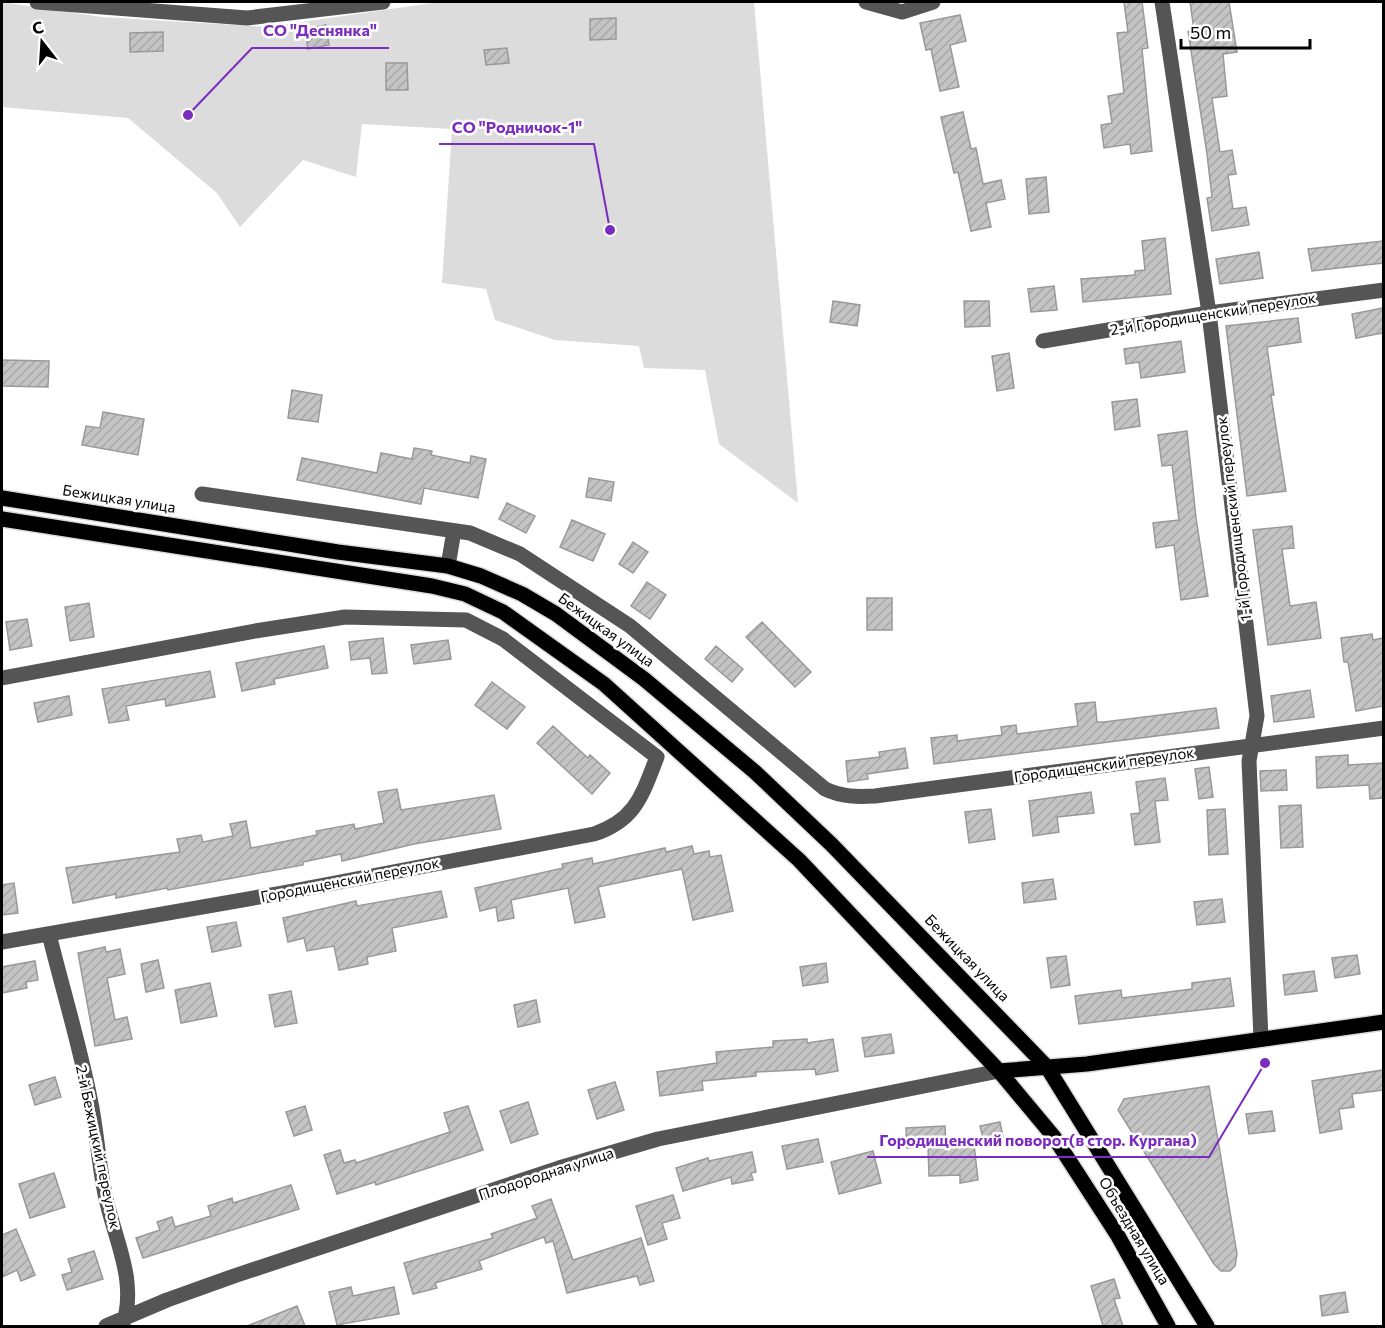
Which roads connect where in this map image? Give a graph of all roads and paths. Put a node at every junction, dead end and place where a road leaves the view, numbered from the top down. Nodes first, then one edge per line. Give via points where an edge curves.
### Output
1 (37, 2) edge
2 (383, 2) edge
3 (866, 2) edge
4 (933, 2) edge
5 (1162, 2) edge
6 (1383, 290) edge
7 (1209, 313) junction
8 (1043, 341) dead end
9 (202, 494) dead end
10 (2, 498) edge
11 (2, 519) edge
12 (454, 531) junction
13 (448, 566) junction
14 (2, 678) edge
15 (1383, 728) edge
16 (1253, 746) junction
17 (49, 934) junction
18 (2, 942) edge
19 (1383, 1022) edge
20 (1261, 1039) junction
21 (1047, 1067) junction
22 (999, 1071) junction
23 (123, 1322) edge
24 (106, 1326) edge
25 (1168, 1326) edge
26 (1207, 1326) edge

1 - 2 street via 247,18
3 - 4 street via 902,12
5 - 7 street, 1-й Городищенский переулок
6 - 7 street, 2-й Городищенский переулок
7 - 8 street, 2-й Городищенский переулок
7 - 16 street, 1-й Городищенский переулок via 1256,704
9 - 12 street
10 - 13 main road, Бежицкая улица
11 - 22 main road via 432,586 465,594 504,612 604,684 760,823
12 - 13 street
12 - 16 street, Городищенский переулок via 482,537 520,554 630,626 825,789 854,798
13 - 21 main road, Бежицкая улица via 481,576 556,614 687,714 832,845
14 - 17 street, Городищенский переулок via 345,617 466,620 503,639 657,757 641,798 627,818 594,834
15 - 16 street, Городищенский переулок
16 - 20 street, 1-й Городищенский переулок via 1249,761
17 - 18 street, Городищенский переулок
17 - 23 street, 2-й Бежицкий переулок via 92,1108 98,1161 128,1284
19 - 20 main road
20 - 21 main road
21 - 22 main road
21 - 26 main road, Объездная улица
22 - 23 street, Плодородная улица via 658,1139 245,1273
22 - 25 main road, Объездная улица via 1054,1137 1118,1236
23 - 24 street, Плодородная улица

